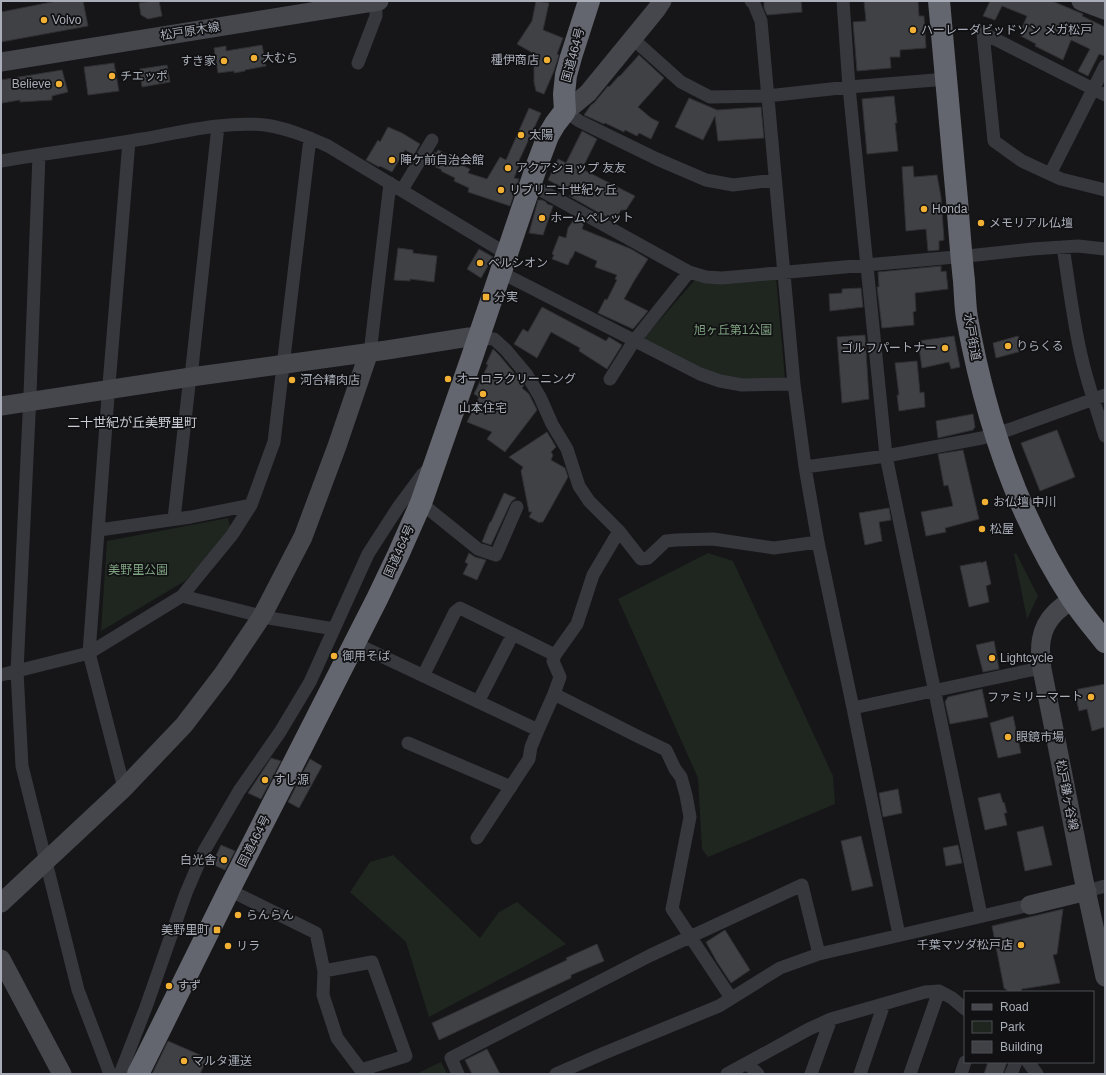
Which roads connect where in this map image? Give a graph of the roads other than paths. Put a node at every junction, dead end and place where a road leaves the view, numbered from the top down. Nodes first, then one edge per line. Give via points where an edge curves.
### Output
1 (378, 1) edge
2 (589, 1) edge
3 (662, 1) edge
4 (751, 1) edge
5 (843, 1) edge
6 (939, 1) edge
7 (1081, 1) edge
8 (300, 7) edge
9 (1105, 10) edge
10 (633, 39) junction
11 (1, 62) edge
12 (358, 63) dead end
13 (1105, 66) edge
14 (947, 79) junction
15 (849, 87) junction
16 (1099, 92) edge
17 (767, 96) junction
18 (565, 111) junction
19 (218, 126) junction
20 (310, 138) junction
21 (432, 140) dead end
22 (129, 141) junction
23 (39, 155) junction
24 (1, 161) edge
25 (1050, 174) junction
26 (775, 180) junction
27 (390, 183) junction
28 (530, 184) junction
29 (402, 190) junction
30 (1105, 190) edge
31 (1063, 247) junction
32 (1105, 249) edge
33 (961, 257) junction
34 (504, 264) junction
35 (868, 265) junction
36 (689, 272) junction
37 (784, 272) junction
38 (479, 338) junction
39 (634, 341) junction
40 (369, 352) junction
41 (283, 364) junction
42 (191, 376) junction
43 (610, 379) dead end
44 (794, 384) junction
45 (109, 389) junction
46 (1099, 398) edge
47 (29, 402) junction
48 (1, 406) edge
49 (996, 434) junction
50 (1105, 436) edge
51 (886, 456) junction
52 (435, 464) junction
53 (805, 467) junction
54 (421, 503) junction
55 (251, 504) junction
56 (517, 507) dead end
57 (174, 519) junction
58 (99, 530) junction
59 (619, 531) junction
60 (818, 542) junction
61 (182, 596) junction
62 (1072, 599) junction
63 (262, 616) junction
64 (334, 629) junction
65 (513, 634) junction
66 (1104, 638) edge
67 (354, 643) junction
68 (90, 653) junction
69 (556, 655) junction
70 (1042, 670) junction
71 (17, 671) junction
72 (1, 675) edge
73 (423, 676) junction
74 (934, 691) junction
75 (554, 694) junction
76 (478, 702) junction
77 (853, 708) junction
78 (538, 730) junction
79 (408, 742) dead end
80 (512, 787) junction
81 (124, 788) junction
82 (477, 838) dead end
83 (45, 862) junction
84 (1105, 886) edge
85 (229, 890) junction
86 (1087, 891) junction
87 (1, 903) edge
88 (1030, 904) joint
89 (981, 915) junction
90 (899, 935) junction
91 (689, 937) junction
92 (819, 954) junction
93 (1, 959) edge
94 (324, 971) junction
95 (1105, 977) edge
96 (939, 992) junction
97 (731, 998) junction
98 (884, 1004) junction
99 (964, 1008) edge
100 (831, 1019) junction
101 (747, 1063) junction
102 (965, 1063) edge
103 (1016, 1063) edge
104 (1029, 1063) edge
105 (62, 1074) edge
106 (110, 1074) edge
107 (120, 1074) edge
108 (138, 1074) edge
109 (458, 1074) edge
110 (556, 1074) edge
111 (727, 1074) edge
112 (758, 1074) edge
113 (811, 1074) edge
114 (860, 1074) edge
115 (910, 1074) edge
116 (961, 1074) edge
117 (1011, 1074) edge
118 (1037, 1074) edge

1 - 8 street, 松戸原木線
1 - 12 street via 376,16
2 - 18 highway, 国道464号 via 566,75
3 - 10 street
4 - 17 street via 761,21
5 - 15 street
6 - 14 highway, 水戸街道
7 - 9 street
8 - 11 street, 松戸原木線
10 - 17 street via 681,82 710,97
10 - 18 street via 588,93
13 - 16 street
14 - 15 street
14 - 33 highway, 水戸街道
15 - 17 street
15 - 35 street
16 - 25 street
16 - 25 street via 983,33 994,141 1022,161
17 - 26 street
18 - 26 street via 579,121 706,180 733,185
18 - 28 highway, 国道464号 via 548,136
19 - 20 street via 266,126
19 - 22 street
19 - 42 street
20 - 27 street
20 - 41 street
21 - 29 street
22 - 23 street
22 - 45 street
23 - 24 street
23 - 47 street
25 - 30 street
26 - 37 street
27 - 29 street
27 - 40 street
28 - 34 highway, 国道464号
28 - 36 street
29 - 34 street
31 - 32 street
31 - 33 street
31 - 46 street via 1082,360
33 - 35 street
33 - 49 highway, 水戸街道 via 973,349
34 - 38 highway, 国道464号
34 - 39 street via 508,276
35 - 37 street
35 - 51 street
36 - 37 street via 722,278
36 - 39 street
37 - 44 street
38 - 40 street via 469,337
38 - 52 highway, 国道464号
38 - 59 street via 494,339 527,375 567,449 580,486 589,501
39 - 43 street
39 - 44 street via 700,374 720,381 742,385
40 - 41 street
40 - 63 street via 303,537
41 - 42 street
41 - 55 street via 274,442
42 - 45 street
42 - 57 street
44 - 53 street
45 - 47 street
45 - 58 street
46 - 49 street
46 - 50 street
47 - 48 street
47 - 71 street
49 - 51 street
49 - 62 highway, 水戸街道 via 1016,493 1045,553
51 - 53 street
51 - 74 street
52 - 54 highway, 国道464号
52 - 64 street via 422,475 368,554
53 - 60 street
54 - 56 street via 478,549 496,555
54 - 67 highway, 国道464号
55 - 57 street
55 - 61 street via 232,535
57 - 58 street
58 - 68 street
59 - 60 street via 642,559 648,558 666,541 676,540 713,538 774,548
59 - 69 street via 593,576 577,624
60 - 77 street
61 - 63 street
61 - 68 street
62 - 66 highway, 水戸街道 via 1089,623
62 - 70 street, 松戸鎌ヶ谷線 via 1054,614 1042,634
63 - 64 street
63 - 81 street via 223,674 184,725
64 - 107 street via 310,682 280,732 239,791 204,851 186,893
65 - 69 street
65 - 73 street via 460,608 455,612
65 - 76 street
67 - 73 street
67 - 85 highway, 国道464号
68 - 71 street
68 - 81 street
69 - 75 street via 553,661 560,677
70 - 74 street via 1030,670
70 - 86 street, 松戸鎌ヶ谷線
71 - 72 street
71 - 83 street via 22,766
73 - 76 street
74 - 77 street
74 - 89 street
75 - 78 street
75 - 91 street via 666,750 681,777 690,817 672,909
76 - 78 street
77 - 90 street
78 - 80 street via 529,759
79 - 80 street
80 - 82 street
81 - 83 street
83 - 87 street
83 - 106 street via 78,990
84 - 86 street
85 - 94 street via 316,933
85 - 108 highway, 国道464号
86 - 88 street
86 - 95 street, 松戸鎌ヶ谷線
88 - 89 street
89 - 90 street
90 - 92 street
91 - 92 street via 802,885
91 - 97 street
91 - 109 street via 450,1058
92 - 97 street via 780,968
93 - 105 street
94 - 94 street via 323,995 337,1038 361,1070 406,1056 372,962
96 - 98 street via 925,992
96 - 99 street via 952,998
96 - 115 street
97 - 110 street via 719,1006
98 - 100 street
98 - 114 street
100 - 101 street
100 - 113 street
101 - 111 street
101 - 112 street
102 - 116 street
103 - 117 street
104 - 118 street

